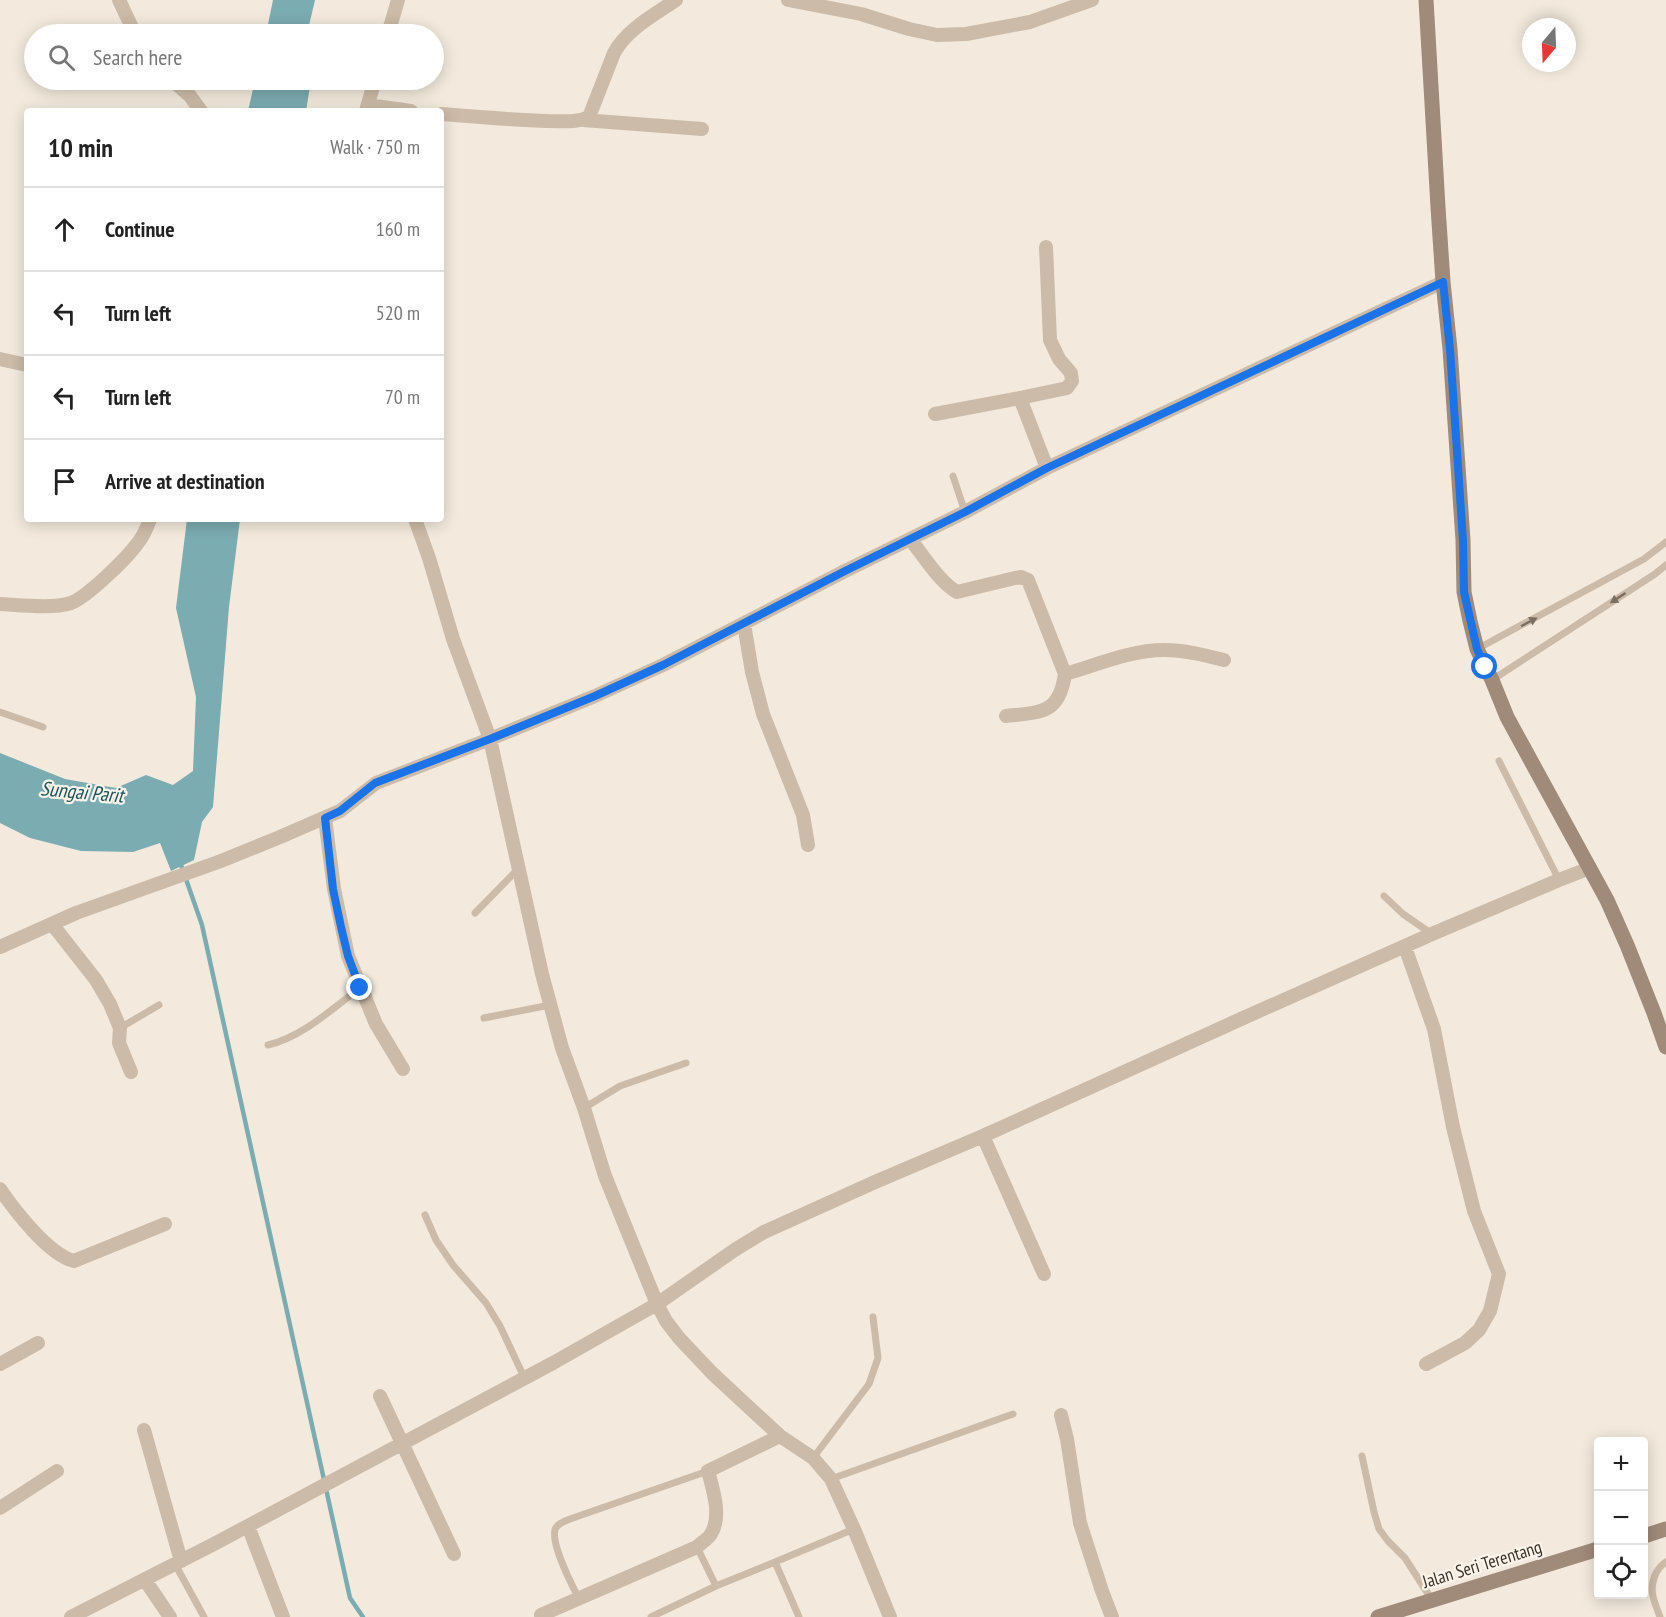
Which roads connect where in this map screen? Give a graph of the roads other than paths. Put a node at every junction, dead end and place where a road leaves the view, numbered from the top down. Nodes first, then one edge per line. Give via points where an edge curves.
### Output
1 (119, 0) edge
2 (398, 0) edge
3 (676, 0) edge
4 (788, 0) edge
5 (1092, 0) edge
6 (1426, 0) edge
7 (130, 24) edge
8 (391, 24) edge
9 (183, 90) edge
10 (372, 90) edge
11 (199, 108) edge
12 (367, 108) edge
13 (444, 114) edge
14 (583, 120) junction
15 (702, 129) dead end
16 (1046, 247) dead end
17 (1443, 282) junction
18 (0, 359) edge
19 (24, 364) edge
20 (1020, 398) junction
21 (935, 414) dead end
22 (1047, 468) junction
23 (953, 476) dead end
24 (965, 512) junction
25 (149, 522) edge
26 (416, 522) edge
27 (910, 539) junction
28 (1666, 542) edge
29 (1666, 565) edge
30 (0, 604) edge
31 (744, 624) junction
32 (1477, 649) junction
33 (1224, 660) dead end
34 (1065, 674) junction
35 (1492, 680) junction
36 (0, 712) edge
37 (1006, 716) dead end
38 (43, 727) dead end
39 (490, 739) junction
40 (1499, 761) dead end
41 (325, 818) junction
42 (808, 845) dead end
43 (519, 868) junction
44 (1590, 868) junction
45 (1559, 880) junction
46 (1384, 896) dead end
47 (475, 913) dead end
48 (52, 924) junction
49 (1432, 934) junction
50 (0, 947) edge
51 (1405, 947) junction
52 (360, 988) junction
53 (159, 1005) dead end
54 (550, 1005) junction
55 (484, 1018) dead end
56 (120, 1028) junction
57 (267, 1046) dead end
58 (1666, 1047) edge
59 (686, 1063) dead end
60 (403, 1069) dead end
61 (131, 1072) dead end
62 (584, 1108) junction
63 (983, 1136) junction
64 (0, 1189) edge
65 (425, 1215) dead end
66 (165, 1224) dead end
67 (1044, 1274) dead end
68 (657, 1304) junction
69 (873, 1317) dead end
70 (38, 1343) dead end
71 (0, 1364) edge
72 (1426, 1364) dead end
73 (524, 1377) junction
74 (380, 1396) dead end
75 (1013, 1414) dead end
76 (1061, 1415) dead end
77 (144, 1430) dead end
78 (780, 1436) junction
79 (403, 1444) junction
80 (1362, 1456) dead end
81 (813, 1458) junction
82 (57, 1471) dead end
83 (708, 1471) junction
84 (831, 1479) junction
85 (0, 1508) edge
86 (248, 1526) junction
87 (854, 1529) junction
88 (1666, 1529) edge
89 (1648, 1535) edge
90 (697, 1547) junction
91 (1594, 1551) edge
92 (454, 1554) dead end
93 (775, 1562) junction
94 (1666, 1562) edge
95 (178, 1563) junction
96 (145, 1580) junction
97 (716, 1586) junction
98 (579, 1599) junction
99 (1432, 1600) junction
100 (541, 1615) dead end
101 (70, 1617) edge
102 (170, 1617) edge
103 (204, 1617) edge
104 (283, 1617) edge
105 (651, 1617) edge
106 (799, 1617) edge
107 (890, 1617) edge
108 (1112, 1617) edge
109 (1378, 1617) edge
110 (1660, 1617) edge

1 - 7 street
2 - 8 street
3 - 14 street via 619,43 589,117
4 - 5 street via 861,14 937,35 966,34 1030,22
6 - 17 street
9 - 11 street
10 - 12 street
13 - 14 street
14 - 15 street
16 - 20 street via 1050,340 1072,381 1067,388
17 - 22 street
17 - 32 street via 1464,592
18 - 19 street
20 - 21 street
20 - 22 street
22 - 24 street
23 - 24 lane
24 - 27 street
25 - 30 street via 137,544 87,594 57,606
26 - 39 street
27 - 31 street
27 - 34 street via 957,592 1015,578 1028,580
32 -> 28 lane via 1644,559
29 -> 35 lane
31 - 39 street via 595,696
31 - 42 street via 763,714 803,815
32 - 35 street
33 - 34 street via 1164,650 1135,653
34 - 37 street via 1055,704 1039,712
35 - 44 street via 1507,717
36 - 38 lane
39 - 41 street via 375,783
39 - 43 street
40 - 45 lane
41 - 48 street
41 - 52 street via 333,889 348,956
43 - 47 lane
43 - 54 street
44 - 45 street
44 - 58 street via 1627,945
45 - 49 street
46 - 49 lane
48 - 50 street
48 - 56 street via 96,980
49 - 51 street
51 - 63 street
51 - 72 street via 1434,1029 1474,1211 1499,1274 1490,1311 1479,1330 1465,1343
52 - 57 lane via 298,1033
52 - 60 street
53 - 56 lane
54 - 55 lane
54 - 62 street
56 - 61 street via 119,1043
59 - 62 lane via 620,1086
62 - 68 street via 605,1176
63 - 67 street
63 - 68 street via 764,1232
64 - 66 street via 32,1231 74,1261
65 - 73 lane via 453,1265 486,1303
68 - 73 street
68 - 78 street via 679,1338
69 - 81 lane via 878,1358 869,1384
70 - 71 street
73 - 79 street
74 - 79 street
75 - 84 lane
76 - 108 street via 1080,1523
77 - 95 street
78 - 81 street
78 - 83 street
79 - 86 street
79 - 92 street
80 - 99 lane via 1379,1529 1405,1558
81 - 84 street
82 - 85 street
83 - 90 street via 716,1520 711,1534
83 - 98 lane via 558,1525 555,1545
84 - 87 street
86 - 95 street
86 - 104 street
87 - 93 lane
87 - 107 street
88 - 89 street
90 - 97 lane
90 - 98 street
91 - 99 street, Jalan Seri Terentang
93 - 97 lane
93 - 106 lane
94 - 110 lane via 1656,1574 1651,1590
95 - 96 street
95 - 103 lane
96 - 101 street
96 - 102 street
97 - 105 lane
98 - 100 street
99 - 109 street, Jalan Seri Terentang

